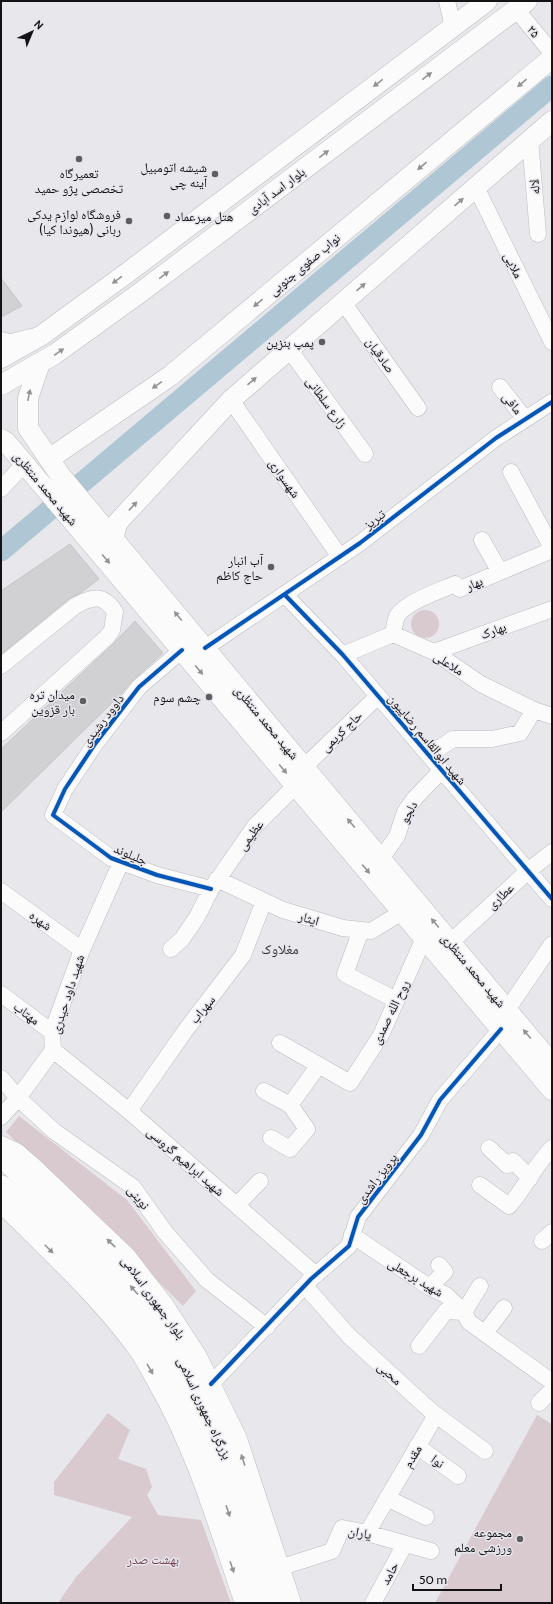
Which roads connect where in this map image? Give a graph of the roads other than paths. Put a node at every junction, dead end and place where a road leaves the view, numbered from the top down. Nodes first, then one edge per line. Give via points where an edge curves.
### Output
1 (447, 1) edge
2 (487, 1) edge
3 (522, 5) edge
4 (453, 27) junction
5 (552, 53) edge
6 (552, 58) edge
7 (552, 121) edge
8 (530, 140) junction
9 (272, 163) junction
10 (287, 182) junction
11 (243, 185) junction
12 (476, 187) junction
13 (257, 204) junction
14 (538, 234) dead end
15 (343, 302) junction
16 (42, 335) junction
17 (1, 340) edge
18 (552, 342) edge
19 (289, 349) junction
20 (1, 358) edge
21 (40, 363) junction
22 (1, 385) edge
23 (500, 387) dead end
24 (231, 400) junction
25 (551, 406) edge
26 (418, 408) dead end
27 (525, 419) junction
28 (28, 428) junction
29 (4, 440) edge
30 (365, 454) dead end
31 (24, 464) junction
32 (55, 469) junction
33 (511, 472) dead end
34 (1, 489) edge
35 (109, 524) junction
36 (482, 540) dead end
37 (552, 549) edge
38 (340, 557) junction
39 (500, 572) junction
40 (285, 595) junction
41 (552, 609) edge
42 (393, 634) junction
43 (205, 648) junction
44 (182, 650) junction
45 (434, 652) junction
46 (343, 655) junction
47 (1, 666) edge
48 (378, 696) junction
49 (534, 710) junction
50 (552, 716) edge
51 (1, 733) edge
52 (429, 755) junction
53 (304, 767) junction
54 (442, 770) junction
55 (296, 785) junction
56 (53, 815) joint
57 (552, 852) edge
58 (381, 859) junction
59 (121, 862) junction
60 (528, 871) junction
61 (214, 884) junction
62 (1, 891) edge
63 (552, 899) edge
64 (264, 902) junction
65 (402, 912) junction
66 (361, 930) junction
67 (424, 938) junction
68 (451, 942) junction
69 (552, 944) edge
70 (171, 949) dead end
71 (82, 950) junction
72 (1, 994) edge
73 (396, 1000) junction
74 (507, 1010) junction
75 (501, 1029) junction
76 (52, 1032) junction
77 (280, 1042) dead end
78 (53, 1050) junction
79 (552, 1064) edge
80 (319, 1065) junction
81 (1, 1078) edge
82 (552, 1090) edge
83 (264, 1091) dead end
84 (18, 1098) junction
85 (290, 1105) junction
86 (129, 1111) junction
87 (1, 1117) edge
88 (271, 1138) dead end
89 (1, 1146) edge
90 (489, 1148) dead end
91 (552, 1148) edge
92 (1, 1155) edge
93 (530, 1178) junction
94 (260, 1182) dead end
95 (480, 1184) dead end
96 (1, 1186) edge
97 (1, 1202) edge
98 (237, 1205) junction
99 (352, 1235) junction
100 (439, 1265) dead end
101 (310, 1280) junction
102 (480, 1286) dead end
103 (429, 1287) junction
104 (504, 1308) dead end
105 (464, 1312) junction
106 (267, 1327) junction
107 (485, 1333) junction
108 (419, 1346) dead end
109 (552, 1382) edge
110 (211, 1384) junction
111 (552, 1390) edge
112 (539, 1403) dead end
113 (436, 1414) junction
114 (418, 1446) junction
115 (485, 1451) dead end
116 (458, 1476) dead end
117 (387, 1498) junction
118 (426, 1517) dead end
119 (367, 1532) junction
120 (406, 1544) junction
121 (431, 1551) dead end
122 (279, 1568) junction
123 (245, 1603) edge
124 (260, 1603) edge
125 (278, 1603) edge
126 (291, 1603) edge
127 (373, 1603) edge

1 - 4 street
2 - 4 main road, بلوار اسد آبادی
3 - 5 street, ۲۵
10 -> 3 main road, بلوار اسد آبادی
4 -> 9 main road, بلوار اسد آبادی
6 -> 32 main road, نواب صفوی جنوبی
7 - 8 main road
8 - 12 main road
8 - 14 street, لاله
9 - 10 main road via 278,176
9 - 11 main road, بلوار اسد آبادی
10 - 13 main road, بلوار اسد آبادی
11 - 13 main road via 254,195
11 -> 16 main road, بلوار اسد آبادی
15 -> 12 main road
12 - 18 street, ملایی
21 -> 13 main road, بلوار اسد آبادی via 142,292
15 - 19 main road
15 - 26 street, صادقیان
16 - 17 street via 11,342
16 - 20 main road, بلوار اسد آبادی
24 -> 19 main road
19 - 30 street, زارع سلطانی
21 - 22 main road, بلوار اسد آبادی
28 -> 21 main road via 28,398
23 - 27 street, مافی
35 -> 24 main road
24 - 38 street, شهسواری
25 - 27 street, تبریز
27 - 38 street, تبریز via 496,438
28 - 29 main road via 18,424 12,426
28 - 32 main road, شهید محمد منتظری
29 - 31 main road, شهید محمد منتظری
31 - 32 main road, شهید محمد منتظری
31 - 34 street
32 - 35 main road, شهید محمد منتظری
32 -> 44 main road, شهید محمد منتظری via 81,530
33 - 37 street
43 -> 35 main road, شهید محمد منتظری
36 - 39 street
37 - 39 street, بهار
38 - 40 street, تبریز
39 - 42 street, بهار via 460,589 455,584 404,608 397,616
40 - 43 street, تبریز
40 - 46 street, شهید ابوالقاسم رضاییون
41 - 45 street, بهارک
42 - 45 street, ملاعلی
42 - 46 street
43 - 53 main road, شهید محمد منتظری
44 -> 55 main road, شهید محمد منتظری
44 - 56 street, داوود رشیدی via 139,687 95,744 65,789
45 - 49 street, ملاعلی via 481,684
46 - 48 street, شهید ابوالقاسم رضاییون
47 - 51 street via 86,599 104,600 115,612 112,630 106,637
48 - 52 street, شهید ابوالقاسم رضاییون
48 - 53 street, حاج کریمی
49 - 50 street, ملاعلی
49 - 52 street via 520,733 492,739 453,739
52 - 54 street, شهید ابوالقاسم رضاییون
58 -> 53 main road, شهید محمد منتظری
54 - 58 street, دلجو via 405,812 397,836
54 - 60 street, شهید ابوالقاسم رضاییون
55 - 61 street, عظیمی via 255,826
55 -> 65 main road, شهید محمد منتظری
56 - 59 street, جلیلوند via 111,858
57 - 60 street, عطاری
68 -> 58 main road, شهید محمد منتظری
59 - 61 street, جلیلوند via 164,877
59 - 71 street, شهید داود حیدری
60 - 63 street, شهید ابوالقاسم رضاییون
60 - 68 street, عطاری
61 - 64 street, ایثار
61 - 70 street, عظیمی via 197,917 182,939
62 - 71 street, شهره
64 - 66 street, ایثار via 343,928
64 - 86 street, سهراب via 243,956 184,1032
65 - 66 street, ایثار via 372,931
65 - 67 main road, شهید محمد منتظری
66 - 73 street via 345,974
67 - 73 street, روح الله صمدی
67 - 75 main road, شهید محمد منتظری
68 - 74 main road, شهید محمد منتظری
69 - 74 street
71 - 76 street, شهید داود حیدری
72 - 76 street, مهتاب
73 - 80 street, روح الله صمدی via 381,1035 350,1083
79 -> 74 main road, شهید محمد منتظری
75 - 82 main road, شهید محمد منتظری
75 - 99 street, پرویز راشدی via 440,1100 421,1135 358,1217
76 - 78 street, شهید داود حیدری
77 - 80 street
78 - 84 street, شهید داود حیدری
78 - 86 street, شهید ابراهیم گروسی
80 - 85 street
81 - 84 street, نوینی
83 - 85 street
84 - 87 street, شهید داود حیدری
84 - 106 street, نوینی via 54,1131 133,1187 165,1232 207,1280
85 - 88 street via 307,1129 290,1149
86 - 98 street, شهید ابراهیم گروسی
110 -> 89 main road, بلوار جمهوری اسلامی via 164,1306 126,1257 32,1167 16,1153
90 - 93 street via 506,1165 513,1161
91 - 93 street
125 -> 92 highway, بزرگراه جمهوری اسلامی via 225,1446 189,1369 151,1310 112,1266
93 - 95 street via 509,1206
94 - 98 street
96 -> 124 highway, بزرگراه جمهوری اسلامی via 89,1268 135,1321 172,1378 206,1451
97 -> 123 main road via 107,1309 140,1351 174,1411 188,1443
98 - 101 street, شهید ابراهیم گروسی
99 - 101 street, پرویز راشدی via 349,1246
99 - 103 street, شهید برجعلی
100 - 103 street via 445,1272
101 - 106 street, پرویز راشدی
101 - 113 street, محبی via 349,1336
102 - 105 street
103 - 105 street, شهید برجعلی via 446,1295
104 - 107 street
105 - 107 street, شهید برجعلی via 469,1322
105 - 108 street via 446,1311
106 - 110 street, پرویز راشدی
107 - 109 street, شهید برجعلی
122 -> 110 main road, بلوار جمهوری اسلامی via 237,1439
111 - 112 street
113 - 114 street, مقدم
113 - 115 street, محبی
114 - 116 street, نوا
114 - 117 street, مقدم
117 - 118 street
117 - 119 street, مقدم
119 - 120 street, یاران
119 - 122 street, یاران via 342,1528 332,1551
120 - 121 street, یاران
120 - 127 street, حامد
122 - 126 main road, بلوار جمهوری اسلامی

